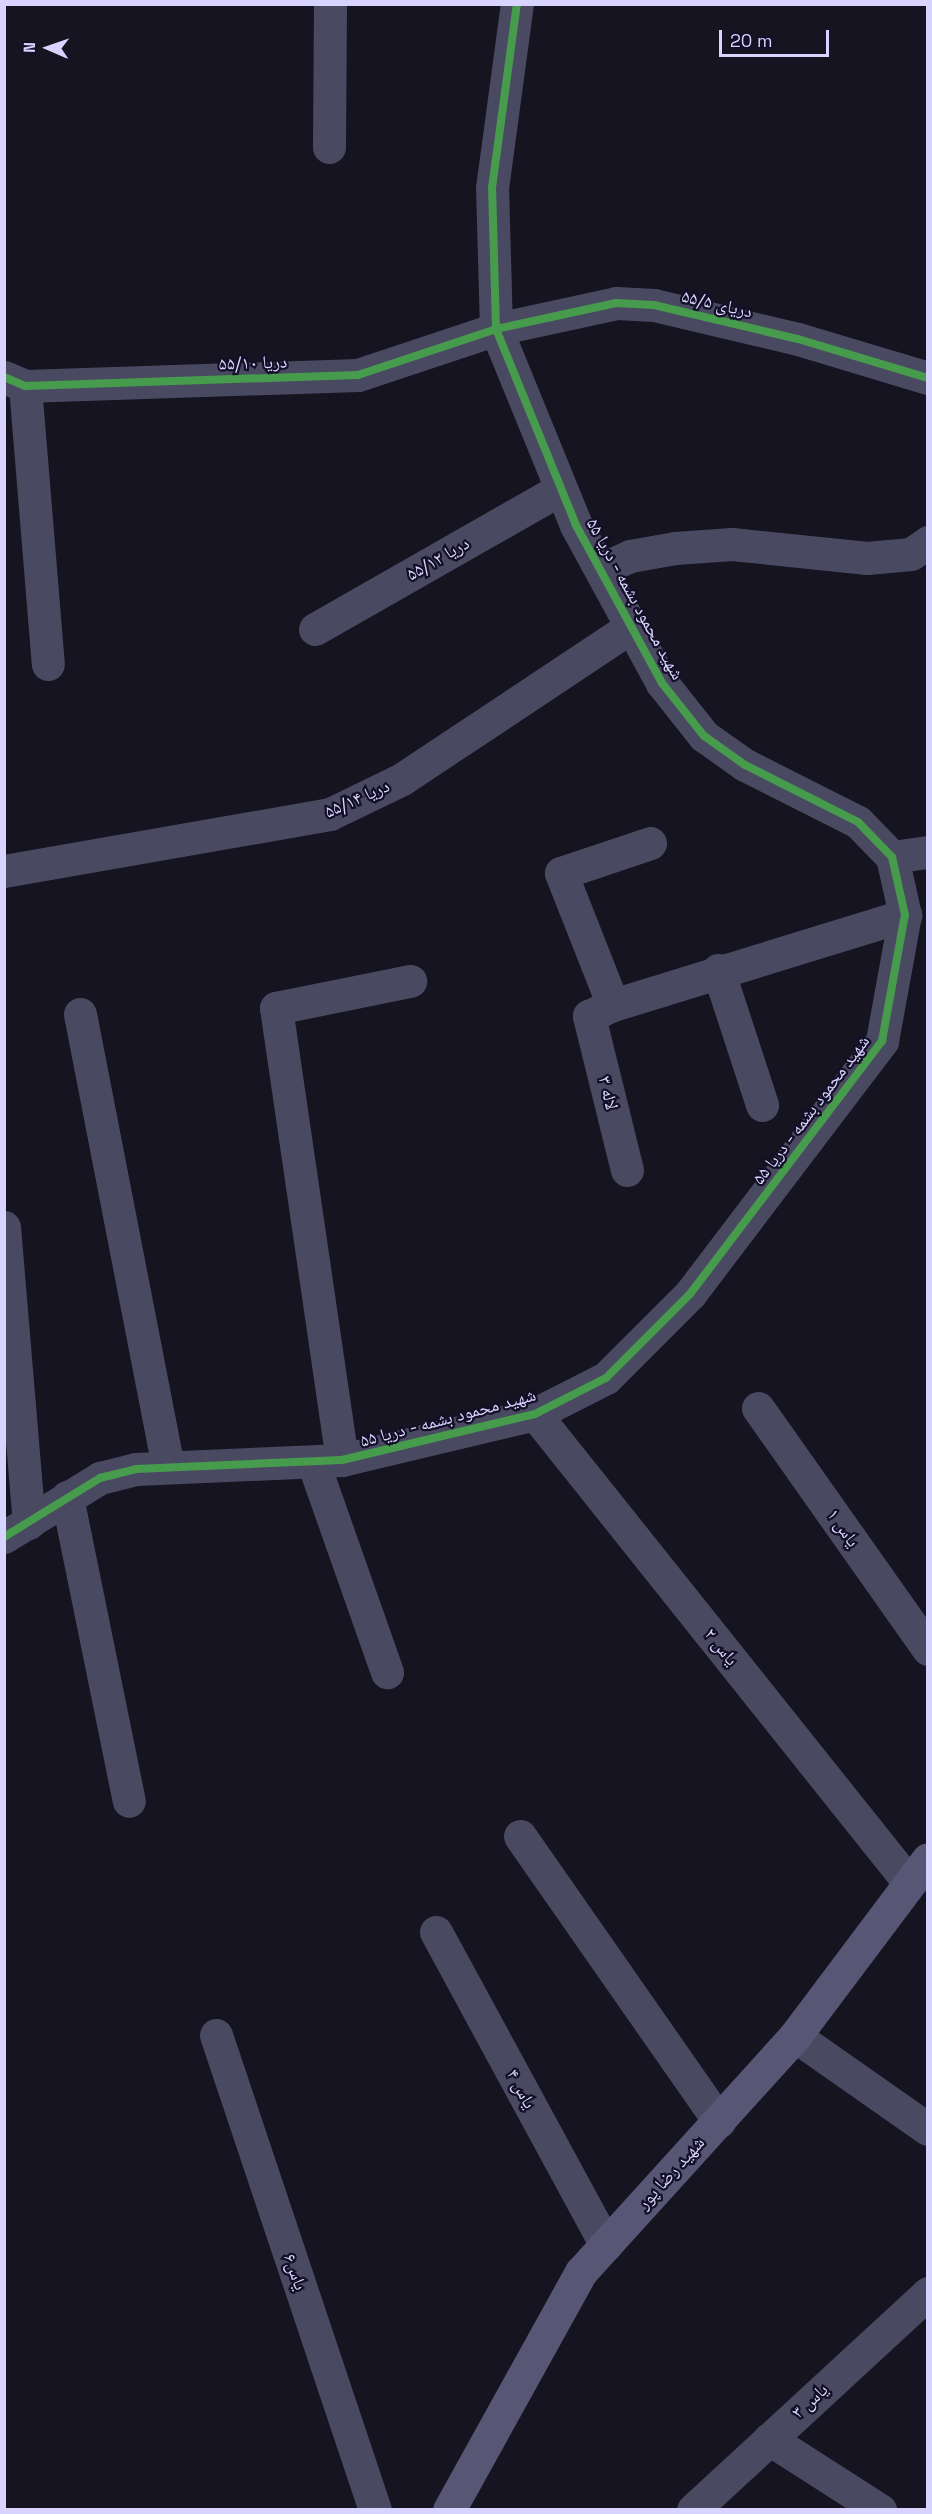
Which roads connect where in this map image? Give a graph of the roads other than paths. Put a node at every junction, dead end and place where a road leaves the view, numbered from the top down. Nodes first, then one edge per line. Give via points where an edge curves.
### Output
1 (330, 4) edge
2 (517, 4) edge
3 (329, 147) dead end
4 (496, 329) junction
5 (927, 378) edge
6 (15, 381) edge
7 (560, 489) junction
8 (927, 543) edge
9 (601, 569) junction
10 (631, 627) junction
11 (315, 629) dead end
12 (48, 664) dead end
13 (650, 843) dead end
14 (927, 852) edge
15 (892, 857) junction
16 (4, 872) edge
17 (905, 915) junction
18 (718, 970) junction
19 (410, 981) dead end
20 (601, 1011) junction
21 (80, 1014) dead end
22 (762, 1105) dead end
23 (627, 1170) dead end
24 (4, 1227) edge
25 (758, 1408) dead end
26 (535, 1414) junction
27 (328, 1461) junction
28 (168, 1467) junction
29 (67, 1497) junction
30 (17, 1530) edge
31 (927, 1648) edge
32 (387, 1672) dead end
33 (129, 1801) dead end
34 (520, 1836) dead end
35 (917, 1869) edge
36 (436, 1932) dead end
37 (216, 2035) dead end
38 (795, 2036) junction
39 (719, 2121) junction
40 (926, 2126) edge
41 (606, 2246) junction
42 (927, 2293) edge
43 (769, 2439) junction
44 (375, 2510) edge
45 (449, 2510) edge
46 (693, 2510) edge
47 (880, 2510) edge

1 - 3 street
2 - 4 street, شهید محمود بشمه - دریا ۵۵ via 492,188
4 - 5 street, دریای ۵۵/۵ via 584,307 654,305
4 - 6 street, دریا ۵۵/۱۰ via 358,375
4 - 7 street, شهید محمود بشمه - دریا ۵۵
6 - 12 street
7 - 9 street, شهید محمود بشمه - دریا ۵۵
7 - 11 street, دریا ۵۵/۱۲
8 - 9 street via 911,554 867,558 732,544 675,548 630,555
9 - 10 street, شهید محمود بشمه - دریا ۵۵
10 - 15 street, شهید محمود بشمه - دریا ۵۵ via 662,683 704,736 745,765 858,822
10 - 16 street, دریا ۵۵/۱۴ via 402,779 330,814
13 - 20 street, لاله ۳ via 561,873
14 - 15 street
15 - 17 street, شهید محمود بشمه - دریا ۵۵
17 - 18 street
17 - 26 street, شهید محمود بشمه - دریا ۵۵ via 882,1041 856,1079 690,1294 642,1348 606,1378
18 - 20 street
18 - 22 street
19 - 27 street via 276,1008
20 - 23 street, لاله ۳
21 - 28 street
24 - 30 street
25 - 31 street, یاس ۱
26 - 27 street, شهید محمود بشمه - دریا ۵۵
26 - 35 street, یاس ۲
27 - 28 street, شهید محمود بشمه - دریا ۵۵
27 - 32 street
28 - 29 street, شهید محمود بشمه - دریا ۵۵ via 100,1478
29 - 30 street, شهید محمود بشمه - دریا ۵۵
29 - 33 street
34 - 39 street
35 - 38 street, شهید رضا پور
36 - 41 street, یاس ۴
37 - 44 street, یاس۶
38 - 39 street, شهید رضا پور
38 - 40 street
39 - 41 street, شهید رضا پور
41 - 45 street, شهید رضا پور via 581,2272
42 - 43 street, یاس ۳
43 - 46 street, یاس ۳
43 - 47 street

